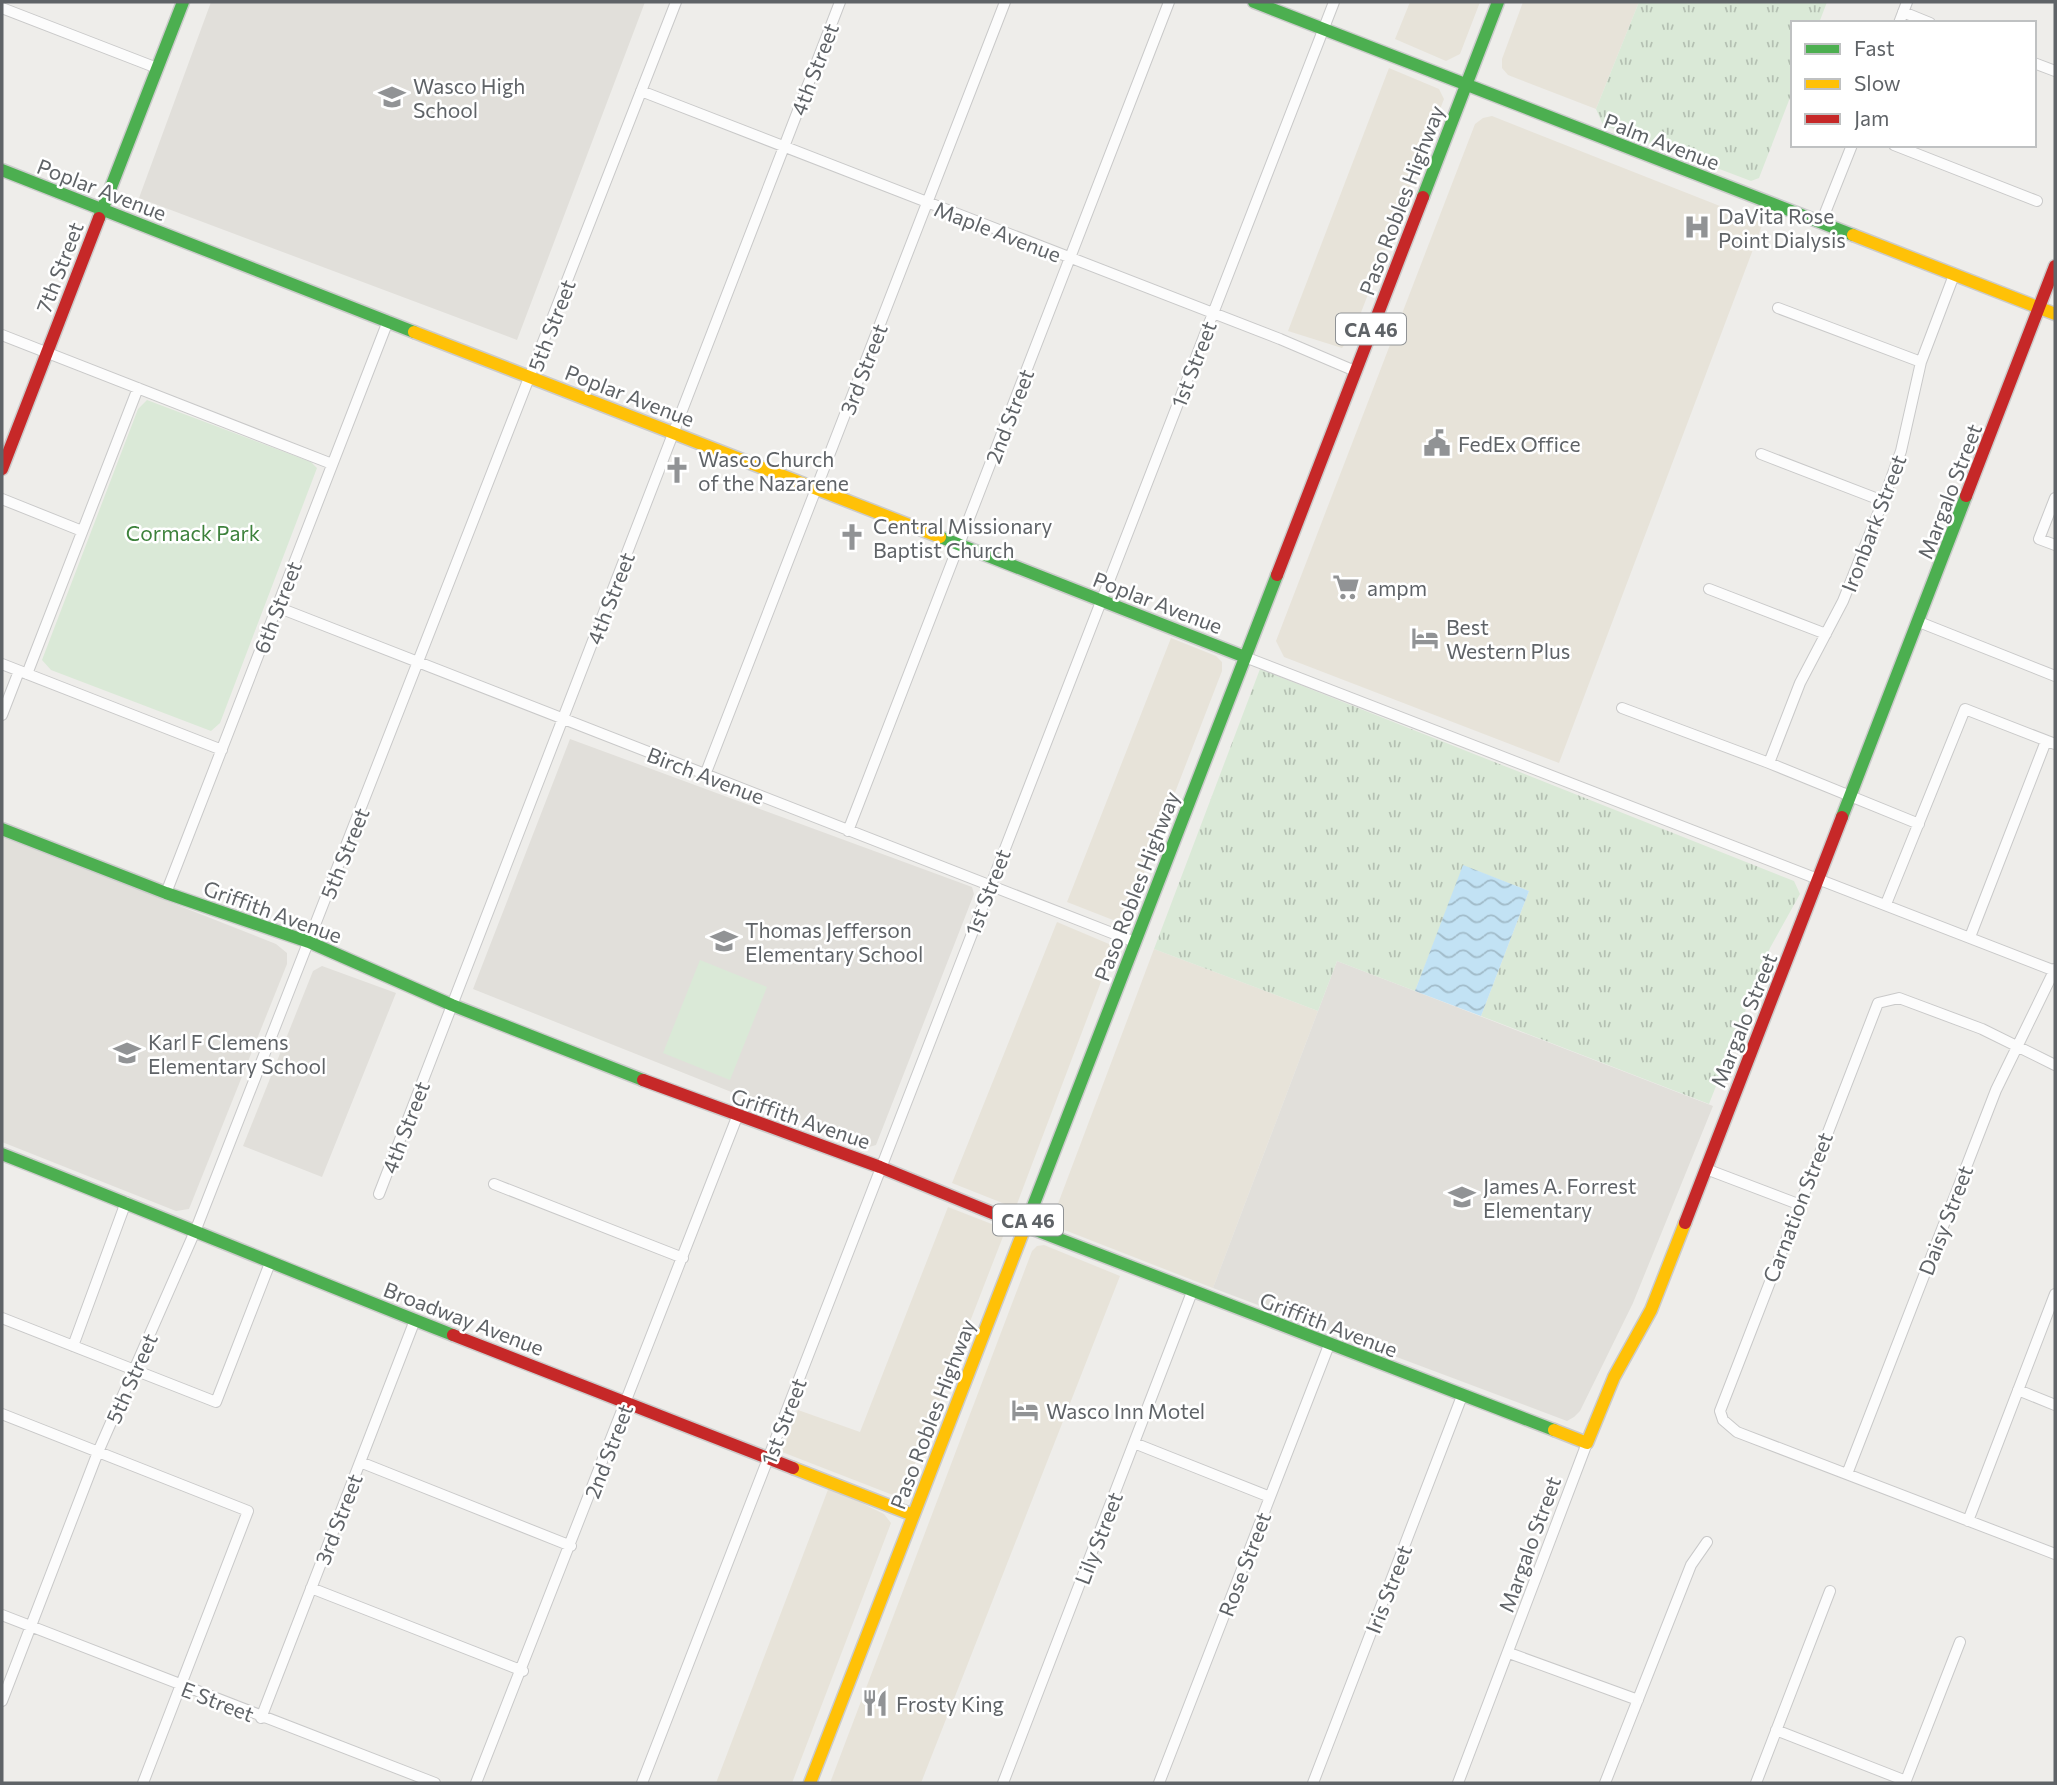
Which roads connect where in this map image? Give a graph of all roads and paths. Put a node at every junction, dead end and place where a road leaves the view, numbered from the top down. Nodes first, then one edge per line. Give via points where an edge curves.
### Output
1 (183, 2) edge
2 (676, 2) edge
3 (840, 2) edge
4 (1005, 2) edge
5 (1169, 2) edge
6 (1254, 2) edge
7 (1334, 2) edge
8 (1498, 2) edge
9 (2, 8) edge
10 (1903, 12) edge
11 (1925, 21) edge
12 (1323, 29) junction
13 (2036, 64) edge
14 (157, 68) junction
15 (2055, 71) edge
16 (1466, 85) junction
17 (641, 91) junction
18 (784, 147) junction
19 (1851, 147) edge
20 (1899, 147) edge
21 (2, 170) edge
22 (2037, 201) dead end
23 (927, 203) junction
24 (102, 209) junction
25 (1821, 223) junction
26 (1070, 259) junction
27 (2055, 265) edge
28 (1954, 275) junction
29 (1778, 308) dead end
30 (2039, 308) junction
31 (2055, 314) edge
32 (1213, 315) junction
33 (388, 321) junction
34 (2, 335) edge
35 (47, 352) junction
36 (1921, 362) junction
37 (1355, 371) junction
38 (531, 377) junction
39 (138, 388) junction
40 (674, 433) junction
41 (1761, 454) dead end
42 (332, 464) junction
43 (2, 469) edge
44 (816, 489) junction
45 (2055, 498) edge
46 (2, 499) edge
47 (1883, 501) junction
48 (82, 531) junction
49 (959, 545) junction
50 (2055, 545) edge
51 (1709, 589) dead end
52 (1101, 601) junction
53 (277, 607) junction
54 (1919, 622) junction
55 (1826, 634) junction
56 (1245, 657) junction
57 (420, 663) junction
58 (2, 664) edge
59 (23, 672) junction
60 (2055, 676) edge
61 (1622, 709) dead end
62 (2, 715) edge
63 (563, 719) junction
64 (2051, 742) edge
65 (222, 750) junction
66 (1769, 763) junction
67 (705, 775) junction
68 (1851, 799) junction
69 (1919, 824) junction
70 (2, 829) edge
71 (848, 831) junction
72 (1820, 878) junction
73 (990, 884) junction
74 (166, 893) junction
75 (1886, 904) junction
76 (1970, 937) junction
77 (309, 942) junction
78 (1135, 942) junction
79 (2055, 971) edge
80 (452, 1005) junction
81 (2017, 1047) junction
82 (2055, 1065) edge
83 (737, 1117) junction
84 (2, 1154) edge
85 (880, 1167) junction
86 (1706, 1169) junction
87 (494, 1184) dead end
88 (379, 1194) dead end
89 (126, 1202) junction
90 (1798, 1204) junction
91 (1026, 1226) junction
92 (196, 1229) junction
93 (683, 1258) junction
94 (270, 1263) junction
95 (1192, 1292) junction
96 (2055, 1294) edge
97 (2, 1318) edge
98 (415, 1320) junction
99 (1329, 1345) junction
100 (73, 1346) junction
101 (135, 1370) junction
102 (2018, 1390) junction
103 (1462, 1395) junction
104 (627, 1403) junction
105 (2055, 1405) edge
106 (2, 1414) edge
107 (1134, 1443) junction
108 (1587, 1443) junction
109 (98, 1452) junction
110 (769, 1459) junction
111 (360, 1462) junction
112 (1847, 1474) junction
113 (1270, 1497) junction
114 (913, 1515) junction
115 (1968, 1521) junction
116 (1707, 1542) dead end
117 (571, 1546) junction
118 (2055, 1554) edge
119 (311, 1588) junction
120 (1830, 1591) dead end
121 (2, 1615) edge
122 (30, 1627) junction
123 (1960, 1642) dead end
124 (1509, 1653) junction
125 (523, 1671) junction
126 (180, 1686) junction
127 (1638, 1700) junction
128 (2, 1701) edge
129 (261, 1718) junction
130 (1776, 1730) junction
131 (1906, 1782) edge
132 (143, 1783) edge
133 (435, 1783) edge
134 (476, 1783) edge
135 (642, 1783) edge
136 (810, 1783) edge
137 (1003, 1783) edge
138 (1159, 1783) edge
139 (1313, 1783) edge
140 (1458, 1783) edge
141 (1605, 1783) edge
142 (1756, 1783) edge

1 - 14 main road, 7th Street
2 - 17 street, 5th Street
3 - 18 street, 4th Street
4 - 23 street, 3rd Street
5 - 26 street, 2nd Street
6 - 12 main road, Palm Avenue
7 - 12 street, 1st Street
8 - 16 main road, Paso Robles Highway / CA 46
9 - 14 street
10 - 11 street
12 - 16 main road, Palm Avenue
12 - 32 street, 1st Street
13 - 15 street
14 - 24 main road, 7th Street
16 - 25 main road, Palm Avenue
16 - 37 main road, Paso Robles Highway / CA 46
17 - 18 street, Maple Avenue
17 - 38 street, 5th Street
18 - 23 street, Maple Avenue
18 - 40 street, 4th Street
19 - 25 street
20 - 22 street
21 - 24 main road, Poplar Avenue
23 - 26 street, Maple Avenue
23 - 44 street, 3rd Street
24 - 33 main road, Poplar Avenue
24 - 35 main road, 7th Street
25 - 28 main road, Palm Avenue
26 - 32 street, Maple Avenue
26 - 49 street, 2nd Street
27 - 30 main road, Margalo Street
28 - 30 main road, Palm Avenue
28 - 36 street, Ironbark Street
29 - 36 street
30 - 31 main road, Palm Avenue
30 - 54 main road, Margalo Street
32 - 37 street, Maple Avenue
32 - 52 street, 1st Street
33 - 38 main road, Poplar Avenue
33 - 42 street, 6th Street
34 - 35 street
35 - 39 street
35 - 43 main road, 7th Street
36 - 47 street, Ironbark Street via 1901,451
37 - 56 main road, Paso Robles Highway / CA 46
38 - 40 main road, Poplar Avenue
38 - 57 street, 5th Street
39 - 42 street
39 - 48 street
40 - 44 main road, Poplar Avenue
40 - 63 street, 4th Street
41 - 47 street
42 - 53 street, 6th Street
44 - 49 main road, Poplar Avenue
44 - 67 street, 3rd Street
45 - 50 street via 2039,539
46 - 48 street
47 - 55 street, Ironbark Street
48 - 59 street
49 - 52 main road, Poplar Avenue
49 - 71 street, 2nd Street
51 - 55 street
52 - 56 main road, Poplar Avenue
52 - 73 street, 1st Street
53 - 57 street, Birch Avenue
53 - 65 street, 6th Street
54 - 60 street
54 - 68 main road, Margalo Street
55 - 66 street, Ironbark Street via 1800,683
56 - 72 street
56 - 78 main road, Paso Robles Highway / CA 46
57 - 63 street, Birch Avenue
57 - 77 street, 5th Street
58 - 59 street
59 - 62 street
59 - 65 street
61 - 66 street
63 - 67 street, Birch Avenue
63 - 80 street, 4th Street
64 - 69 street via 1965,709
64 - 76 street
65 - 74 street, 6th Street
66 - 68 street
67 - 71 street, Birch Avenue
68 - 69 street
68 - 72 main road, Margalo Street
69 - 75 street
70 - 74 main road, Griffith Avenue
71 - 73 street, Birch Avenue
72 - 75 street
72 - 86 main road, Margalo Street
73 - 78 street, Birch Avenue
73 - 85 street, 1st Street
74 - 77 main road, Griffith Avenue
75 - 76 street
76 - 79 street
77 - 80 main road, Griffith Avenue
77 - 92 street, 5th Street
78 - 91 main road, Paso Robles Highway / CA 46
79 - 81 street, Daisy Street
80 - 83 main road, Griffith Avenue
80 - 88 street, 4th Street
81 - 82 street
81 - 90 street, Carnation Street via 1899,998 1885,999 1874,1009
81 - 112 street, Daisy Street via 1996,1090
83 - 85 main road, Griffith Avenue
83 - 93 street, 2nd Street
84 - 89 main road, Broadway Avenue
85 - 91 main road, Griffith Avenue
85 - 110 street, 1st Street
86 - 90 street
86 - 108 main road, Margalo Street via 1651,1310 1614,1377
87 - 93 street
89 - 92 main road, Broadway Avenue
89 - 100 street
90 - 112 street, Carnation Street via 1721,1402 1723,1420 1737,1432
91 - 95 main road, Griffith Avenue
91 - 114 main road, Paso Robles Highway / CA 46
92 - 94 main road, Broadway Avenue
92 - 101 street, 5th Street
93 - 104 street, 2nd Street
94 - 98 main road, Broadway Avenue
94 - 101 street via 216,1402
95 - 99 main road, Griffith Avenue
95 - 107 street, Lily Street
96 - 102 street
97 - 100 street
98 - 104 main road, Broadway Avenue
98 - 111 street, 3rd Street
99 - 103 main road, Griffith Avenue
99 - 113 street, Rose Street
100 - 101 street
101 - 109 street, 5th Street
102 - 105 street
102 - 115 street
103 - 108 main road, Griffith Avenue
103 - 139 street, Iris Street
104 - 110 main road, Broadway Avenue
104 - 117 street, 2nd Street
106 - 109 street
107 - 113 street
107 - 137 street, Lily Street
108 - 124 street, Margalo Street
109 - 122 street, 5th Street
109 - 126 street via 248,1511
110 - 114 main road, Broadway Avenue
110 - 135 street, 1st Street
111 - 117 street
111 - 119 street, 3rd Street
112 - 115 street
113 - 138 street, Rose Street
114 - 136 main road, Paso Robles Highway / CA 46
115 - 118 street
116 - 127 street via 1691,1564
117 - 125 street, 2nd Street
119 - 125 street
119 - 129 street, 3rd Street
120 - 130 street
121 - 122 street, E Street
122 - 126 street, E Street
122 - 128 street, 5th Street
123 - 131 street
124 - 127 street
124 - 140 street, Margalo Street
125 - 134 street, 2nd Street
126 - 129 street, E Street
126 - 132 street
127 - 141 street
129 - 133 street, E Street
130 - 131 street
130 - 142 street

